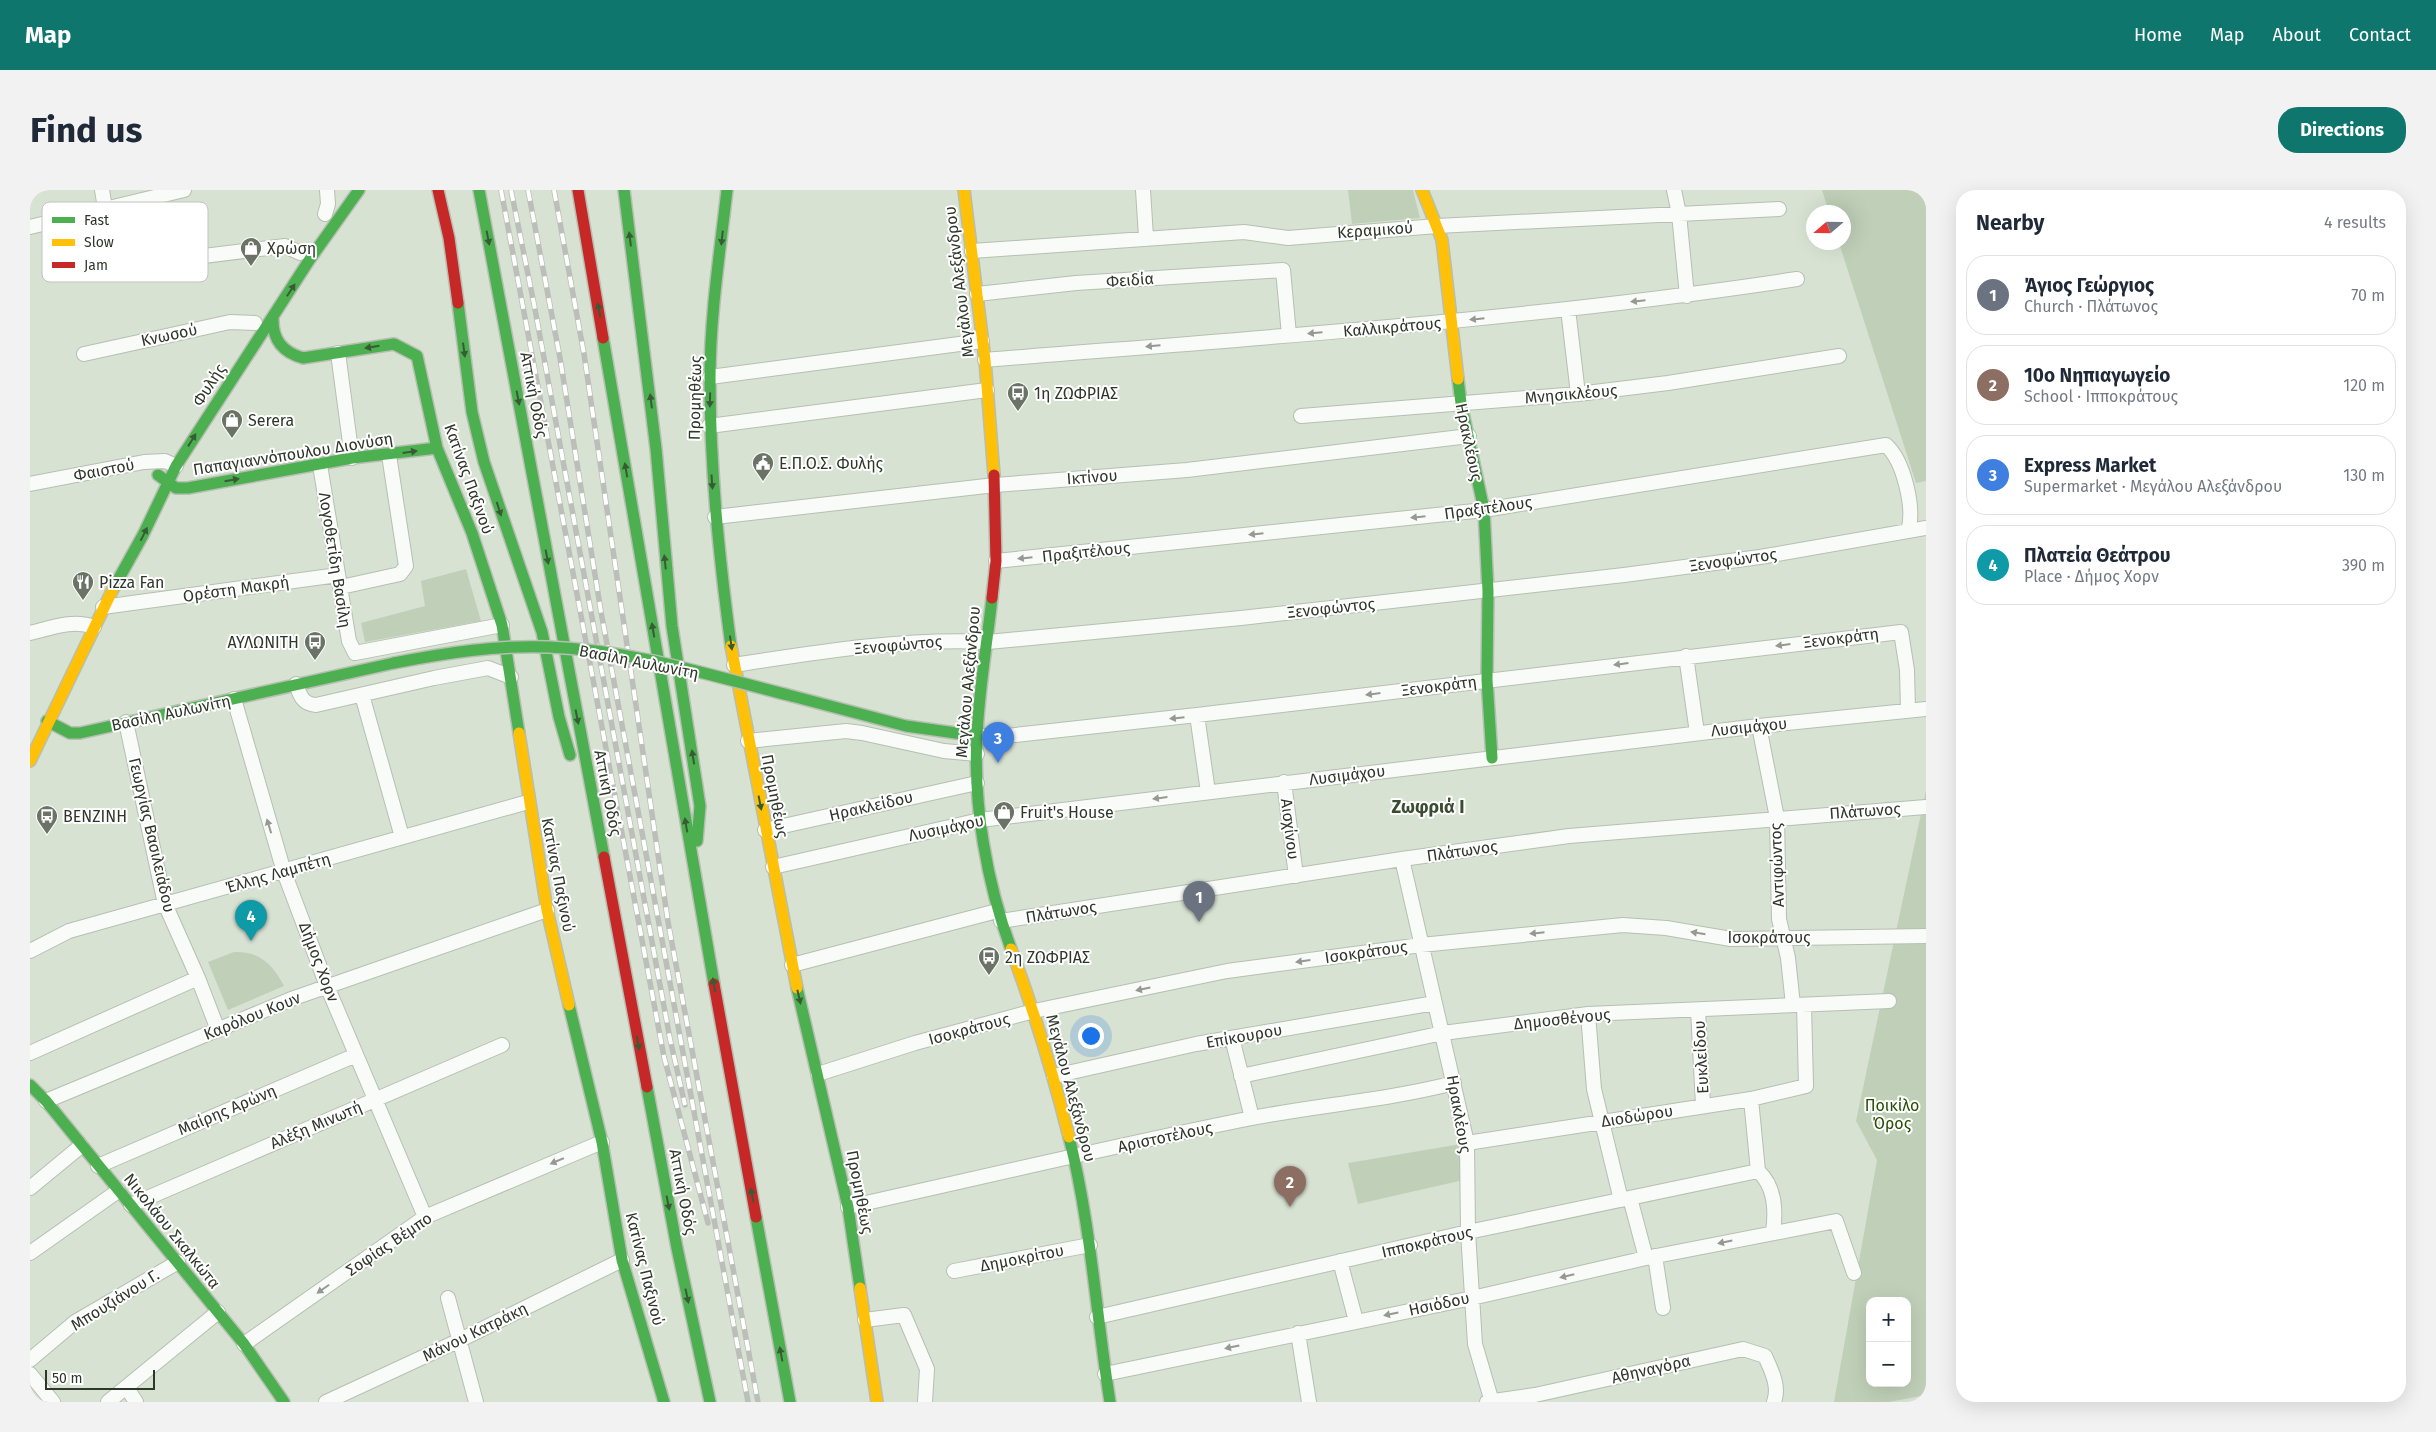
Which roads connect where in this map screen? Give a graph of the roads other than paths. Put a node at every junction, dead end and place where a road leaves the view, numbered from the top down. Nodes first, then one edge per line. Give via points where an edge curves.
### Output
1 (184, 190) edge
2 (327, 190) edge
3 (340, 190) edge
4 (358, 190) edge
5 (438, 190) edge
6 (479, 190) edge
7 (578, 190) edge
8 (624, 190) edge
9 (727, 190) edge
10 (964, 190) edge
11 (1143, 190) edge
12 (1422, 190) edge
13 (1674, 190) edge
14 (131, 202) edge
15 (1779, 209) dead end
16 (1679, 214) junction
17 (322, 218) joint
18 (1437, 226) junction
19 (1146, 237) junction
20 (303, 249) joint
21 (972, 250) junction
22 (208, 256) edge
23 (1797, 279) dead end
24 (977, 294) junction
25 (1686, 296) junction
26 (1568, 309) junction
27 (273, 317) junction
28 (1451, 322) junction
29 (254, 324) junction
30 (1288, 335) junction
31 (982, 340) junction
32 (338, 353) junction
33 (84, 354) dead end
34 (1840, 356) dead end
35 (985, 360) junction
36 (710, 377) junction
37 (212, 388) dead end
38 (987, 390) junction
39 (1578, 394) junction
40 (1461, 403) junction
41 (1301, 416) dead end
42 (709, 426) junction
43 (1468, 436) junction
44 (437, 448) junction
45 (389, 455) junction
46 (352, 458) junction
47 (170, 460) junction
48 (320, 465) junction
49 (155, 479) joint
50 (168, 483) junction
51 (30, 484) edge
52 (994, 485) junction
53 (1484, 510) junction
54 (715, 517) junction
55 (133, 528) dead end
56 (1926, 528) edge
57 (1908, 531) junction
58 (996, 561) junction
59 (340, 581) junction
60 (1488, 590) junction
61 (103, 607) junction
62 (502, 625) junction
63 (94, 627) junction
64 (30, 633) edge
65 (988, 642) junction
66 (1686, 656) junction
67 (734, 665) junction
68 (511, 677) junction
69 (1487, 680) junction
70 (296, 684) junction
71 (362, 695) junction
72 (234, 699) junction
73 (1926, 709) edge
74 (1908, 711) junction
75 (1197, 716) junction
76 (47, 721) junction
77 (126, 722) junction
78 (1759, 726) junction
79 (1697, 733) junction
80 (977, 736) junction
81 (748, 741) junction
82 (977, 754) junction
83 (1492, 758) junction
84 (30, 761) edge
85 (573, 770) dead end
86 (1284, 782) junction
87 (977, 783) junction
88 (1208, 792) junction
89 (528, 802) junction
90 (1926, 807) edge
91 (1776, 818) junction
92 (980, 820) junction
93 (765, 830) junction
94 (402, 837) junction
95 (591, 851) dead end
96 (1402, 859) junction
97 (773, 868) junction
98 (284, 872) junction
99 (694, 873) junction
100 (1296, 876) junction
101 (165, 904) junction
102 (547, 910) junction
103 (999, 916) junction
104 (1782, 936) junction
105 (1926, 936) edge
106 (1421, 945) junction
107 (30, 951) edge
108 (792, 965) junction
109 (198, 978) junction
110 (328, 986) junction
111 (630, 995) junction
112 (1889, 1001) dead end
113 (1435, 1003) junction
114 (1798, 1005) junction
115 (1698, 1010) junction
116 (1034, 1011) junction
117 (1588, 1014) junction
118 (218, 1030) junction
119 (1443, 1033) junction
120 (1232, 1038) junction
121 (502, 1045) dead end
122 (30, 1053) edge
123 (356, 1055) junction
124 (818, 1074) junction
125 (1054, 1076) junction
126 (1241, 1076) junction
127 (1454, 1083) junction
128 (30, 1085) edge
129 (1806, 1086) joint
130 (376, 1099) junction
131 (1751, 1099) junction
132 (46, 1101) junction
133 (1703, 1105) junction
134 (1252, 1118) junction
135 (1603, 1121) junction
136 (602, 1142) junction
137 (1467, 1143) junction
138 (81, 1146) junction
139 (1074, 1157) junction
140 (98, 1166) junction
141 (1758, 1171) junction
142 (30, 1188) edge
143 (118, 1190) junction
144 (1625, 1199) junction
145 (131, 1205) junction
146 (848, 1207) junction
147 (425, 1217) junction
148 (1468, 1232) junction
149 (1773, 1232) junction
150 (1090, 1245) junction
151 (30, 1253) edge
152 (1651, 1257) junction
153 (622, 1260) junction
154 (1340, 1261) junction
155 (178, 1262) junction
156 (954, 1271) dead end
157 (1854, 1273) dead end
158 (448, 1298) dead end
159 (1472, 1298) junction
160 (1663, 1308) dead end
161 (218, 1312) junction
162 (1097, 1317) junction
163 (865, 1320) junction
164 (1356, 1321) junction
165 (1298, 1333) junction
166 (460, 1340) junction
167 (244, 1344) junction
168 (30, 1360) edge
169 (30, 1374) edge
170 (1105, 1374) junction
171 (127, 1388) junction
172 (53, 1402) edge
173 (108, 1402) edge
174 (136, 1402) edge
175 (284, 1402) edge
176 (326, 1402) edge
177 (476, 1402) edge
178 (664, 1402) edge
179 (710, 1402) edge
180 (790, 1402) edge
181 (877, 1402) edge
182 (925, 1402) edge
183 (1110, 1402) edge
184 (1309, 1402) edge
185 (1490, 1402) edge
186 (1774, 1402) edge

1 - 14 street
2 - 17 street via 328,204
3 - 17 main road
27 -> 4 main road, Φυλής
5 -> 85 main road via 449,238 472,412 508,534 542,632
6 -> 111 main road, Αττική Οδός
99 -> 7 main road
99 -> 8 main road via 700,806 672,626 656,449
9 -> 36 main road, Προμηθέως via 714,302
10 - 21 main road, Μεγάλου Αλεξάνδρου
11 - 19 street
12 - 18 main road, Ηρακλέους
13 - 16 street
15 - 16 street, Κεραμικού
16 - 18 street, Κεραμικού
16 - 25 street
18 - 19 street, Κεραμικού via 1288,238 1244,232
18 - 28 main road, Ηρακλέους via 1442,240
19 - 21 street, Κεραμικού
20 - 22 street via 285,246
20 - 29 main road, Φυλής
21 - 24 main road, Μεγάλου Αλεξάνδρου
23 - 25 street, Καλλικράτους
24 - 30 street, Φειδία via 1076,283 1283,270
24 - 31 main road, Μεγάλου Αλεξάνδρου
25 -> 26 street, Καλλικράτους
26 -> 28 street, Καλλικράτους
26 - 39 street
27 - 32 main road via 275,340 289,354 303,358
47 -> 27 main road, Φυλής
28 -> 30 street, Καλλικράτους
28 - 40 main road, Ηρακλέους
29 - 33 street, Κνωσού via 230,322
29 - 37 main road, Φυλής
30 -> 35 street, Καλλικράτους
31 - 35 main road, Μεγάλου Αλεξάνδρου
31 - 36 street
44 -> 32 main road, Κατίνας Παξινού via 417,356 394,344
32 - 46 street
34 - 39 street, Μνησικλέους
35 - 38 main road, Μεγάλου Αλεξάνδρου
36 -> 42 main road, Προμηθέως
38 - 42 street
38 - 52 main road, Μεγάλου Αλεξάνδρου
39 - 40 street, Μνησικλέους
40 - 41 street, Μνησικλέους
40 - 43 main road, Ηρακλέους
42 -> 54 main road, Προμηθέως
43 - 52 street, Ικτίνου via 1187,470
43 - 53 main road, Ηρακλέους
45 -> 44 main road, Παπαγιαννόπουλου Διονύση
44 - 62 main road, Κατίνας Παξινού via 472,533
45 - 46 main road, Παπαγιαννόπουλου Διονύση
45 - 59 street, Ορέστη Μακρή via 406,566 400,574
46 - 48 main road, Παπαγιαννόπουλου Διονύση
47 - 49 main road, Φυλής
47 - 50 main road, Φυλής
47 - 51 street, Φαιστού
50 -> 48 main road, Παπαγιαννόπουλου Διονύση via 176,488 188,488
48 - 59 street, Λογοθετίδη Βασίλη
49 - 50 main road, Παπαγιαννόπουλου Διονύση
61 -> 50 main road, Φυλής
52 - 54 street, Ικτίνου
52 - 58 main road, Μεγάλου Αλεξάνδρου
53 - 57 street, Πραξιτέλους via 1886,445 1897,463 1910,504
53 -> 58 street, Πραξιτέλους
53 - 60 main road, Ηρακλέους
54 -> 67 main road, Προμηθέως
55 - 61 main road, Φυλής
56 - 57 street, Ξενοφώντος
57 - 60 street, Ξενοφώντος via 1760,557
58 - 65 main road, Μεγάλου Αλεξάνδρου
59 - 61 street, Ορέστη Μακρή
59 - 62 street, Λογοθετίδη Βασίλη via 349,641 355,653
60 - 65 street, Ξενοφώντος
60 - 69 main road, Ηρακλέους
61 - 63 main road, Φυλής
62 - 68 main road, Κατίνας Παξινού
63 - 64 street via 82,622 71,623
63 - 76 main road, Φυλής
65 - 67 street, Ξενοφώντος via 950,640 879,646
65 - 80 main road, Μεγάλου Αλεξάνδρου
66 -> 69 street, Ξενοκράτη
74 -> 66 street, Ξενοκράτη via 1907,670 1901,632
66 - 79 street
67 - 81 main road, Προμηθέως
68 - 71 street via 488,668
68 - 89 main road, Κατίνας Παξινού
69 -> 75 street, Ξενοκράτη
69 - 83 main road, Ηρακλέους
70 - 71 street via 300,696 309,705
70 - 72 main road, Βασίλη Αυλωνίτη
70 - 80 main road, Βασίλη Αυλωνίτη, bridge via 394,663 488,648 569,648 616,654 792,696 900,726
71 - 94 street
72 - 77 main road, Βασίλη Αυλωνίτη
98 -> 72 street, Δήμος Χορν
73 - 74 street, Λυσιμάχου
74 - 78 street, Λυσιμάχου
75 -> 80 street, Ξενοκράτη via 1006,736
75 - 88 street
76 - 77 main road, Βασίλη Αυλωνίτη via 70,733
76 - 84 main road, Φυλής
77 - 101 street, Γεωργίας Βασιλειάδου
78 - 79 street, Λυσιμάχου
78 - 91 street, Αντιφώντος
79 - 83 street, Λυσιμάχου
80 - 82 main road, Μεγάλου Αλεξάνδρου
81 - 82 street via 846,731 944,751
81 -> 93 main road, Προμηθέως
82 - 87 main road, Μεγάλου Αλεξάνδρου
83 - 86 street, Λυσιμάχου
86 - 88 street, Λυσιμάχου
86 - 100 street, Αισχίνου
87 - 92 main road, Μεγάλου Αλεξάνδρου
87 - 93 street, Ηρακλείδου
88 -> 92 street, Λυσιμάχου
89 - 94 street, Έλλης Λαμπέτη
89 - 102 main road, Κατίνας Παξινού
90 - 91 street, Πλάτωνος
91 - 96 street, Πλάτωνος via 1569,836
91 - 104 street, Αντιφώντος
92 - 97 street, Λυσιμάχου
92 - 103 main road, Μεγάλου Αλεξάνδρου
93 - 97 main road, Προμηθέως
94 - 98 street, Έλλης Λαμπέτη
95 - 111 main road
96 - 100 street, Πλάτωνος
96 - 106 street, Ηρακλέους
97 - 108 main road, Προμηθέως
98 - 101 street, Έλλης Λαμπέτη
98 - 110 street, Δήμος Χορν
180 -> 99 main road
100 - 103 street, Πλάτωνος
101 - 107 street, Έλλης Λαμπέτη via 69,931
101 - 109 street, Γεωργίας Βασιλειάδου
102 - 110 street, Καρόλου Κουν
102 - 136 main road, Κατίνας Παξινού
103 - 108 street, Πλάτωνος
103 - 116 main road, Μεγάλου Αλεξάνδρου
104 - 105 street, Ισοκράτους
104 -> 106 street, Ισοκράτους via 1731,939 1666,928 1623,925
104 - 114 street, Αντιφώντος
106 - 113 street, Ηρακλέους
106 -> 116 street, Ισοκράτους via 1227,971
108 -> 124 main road, Προμηθέως
109 - 118 street, Γεωργίας Βασιλειάδου
109 - 122 street
110 - 118 street, Καρόλου Κουν
110 - 123 street, Δήμος Χορν
111 -> 179 main road, Αττική Οδός via 677,1248
112 - 114 street, Δημοσθένους
113 - 119 street, Ηρακλέους
113 - 120 street, Επίκουρου
114 - 115 street, Δημοσθένους
114 - 129 street, Αντιφώντος
115 - 117 street, Δημοσθένους
115 - 133 street, Ευκλείδου
116 - 124 street, Ισοκράτους
116 - 125 main road, Μεγάλου Αλεξάνδρου
117 - 119 street, Δημοσθένους
117 - 135 street via 1594,1089
118 - 132 street, Καρόλου Κουν
119 - 126 street, Δημοσθένους
119 - 127 street, Ηρακλέους
120 - 125 street, Επίκουρου
120 - 126 street
121 - 130 street, Αλέξη Μινωτή
123 - 130 street, Δήμος Χορν
123 - 140 street, Μαίρης Αρώνη
124 - 146 main road, Προμηθέως
125 - 139 main road, Μεγάλου Αλεξάνδρου
126 - 134 street
127 - 134 street, Αριστοτέλους via 1416,1093
127 - 137 street, Ηρακλέους
128 - 132 main road, Νικολάου Σκαλκώτα
129 - 131 street, Διοδώρου
130 - 145 street, Αλέξη Μινωτή
130 - 147 street, Δήμος Χορν
131 - 133 street, Διοδώρου
131 - 141 street
132 - 138 main road, Νικολάου Σκαλκώτα
133 - 135 street, Διοδώρου
134 - 139 street, Αριστοτέλους
135 - 137 street, Διοδώρου
135 - 144 street
136 -> 147 street, Σοφίας Βέμπο
136 - 153 main road, Κατίνας Παξινού
137 - 148 street, Ηρακλέους
138 - 140 main road, Νικολάου Σκαλκώτα
138 - 142 street
139 - 146 street, Αριστοτέλους
139 - 150 main road, Μεγάλου Αλεξάνδρου
140 - 143 main road, Νικολάου Σκαλκώτα
141 - 144 street, Ιπποκράτους
141 - 149 street via 1765,1177 1770,1190 1775,1212
143 - 145 main road, Νικολάου Σκαλκώτα
143 - 151 street
144 - 148 street, Ιπποκράτους
144 - 152 street
145 - 155 main road, Νικολάου Σκαλκώτα
146 - 163 main road, Προμηθέως
147 -> 167 street, Σοφίας Βέμπο
148 - 154 street, Ιπποκράτους
148 - 159 street, Ηρακλέους
149 -> 152 street, Ησιόδου
149 - 157 street, Ησιόδου via 1836,1221
150 - 156 street, Δημοκρίτου
150 - 162 main road, Μεγάλου Αλεξάνδρου
152 -> 159 street, Ησιόδου
152 - 160 street
153 - 166 street, Μάνου Κατράκη
153 - 178 main road, Κατίνας Παξινού
154 - 162 street, Ιπποκράτους
154 - 164 street
155 - 161 main road, Νικολάου Σκαλκώτα
155 - 168 street, Μπουζιάνου Γ. via 75,1322
158 - 166 street
159 -> 164 street, Ησιόδου
159 - 185 street, Ηρακλέους via 1475,1344
161 - 167 main road, Νικολάου Σκαλκώτα
161 - 171 street
162 - 170 main road, Μεγάλου Αλεξάνδρου
163 - 181 main road, Προμηθέως
163 - 182 street via 904,1315 927,1369
164 - 165 street, Ησιόδου
165 -> 170 street, Ησιόδου
165 - 184 street
166 - 176 street, Μάνου Κατράκη
166 - 177 street
167 - 175 main road, Νικολάου Σκαλκώτα
169 - 172 street
170 - 183 main road, Μεγάλου Αλεξάνδρου
171 - 173 street
171 - 174 street
185 - 186 street, Αθηναγόρα via 1742,1349 1765,1356 1776,1384

